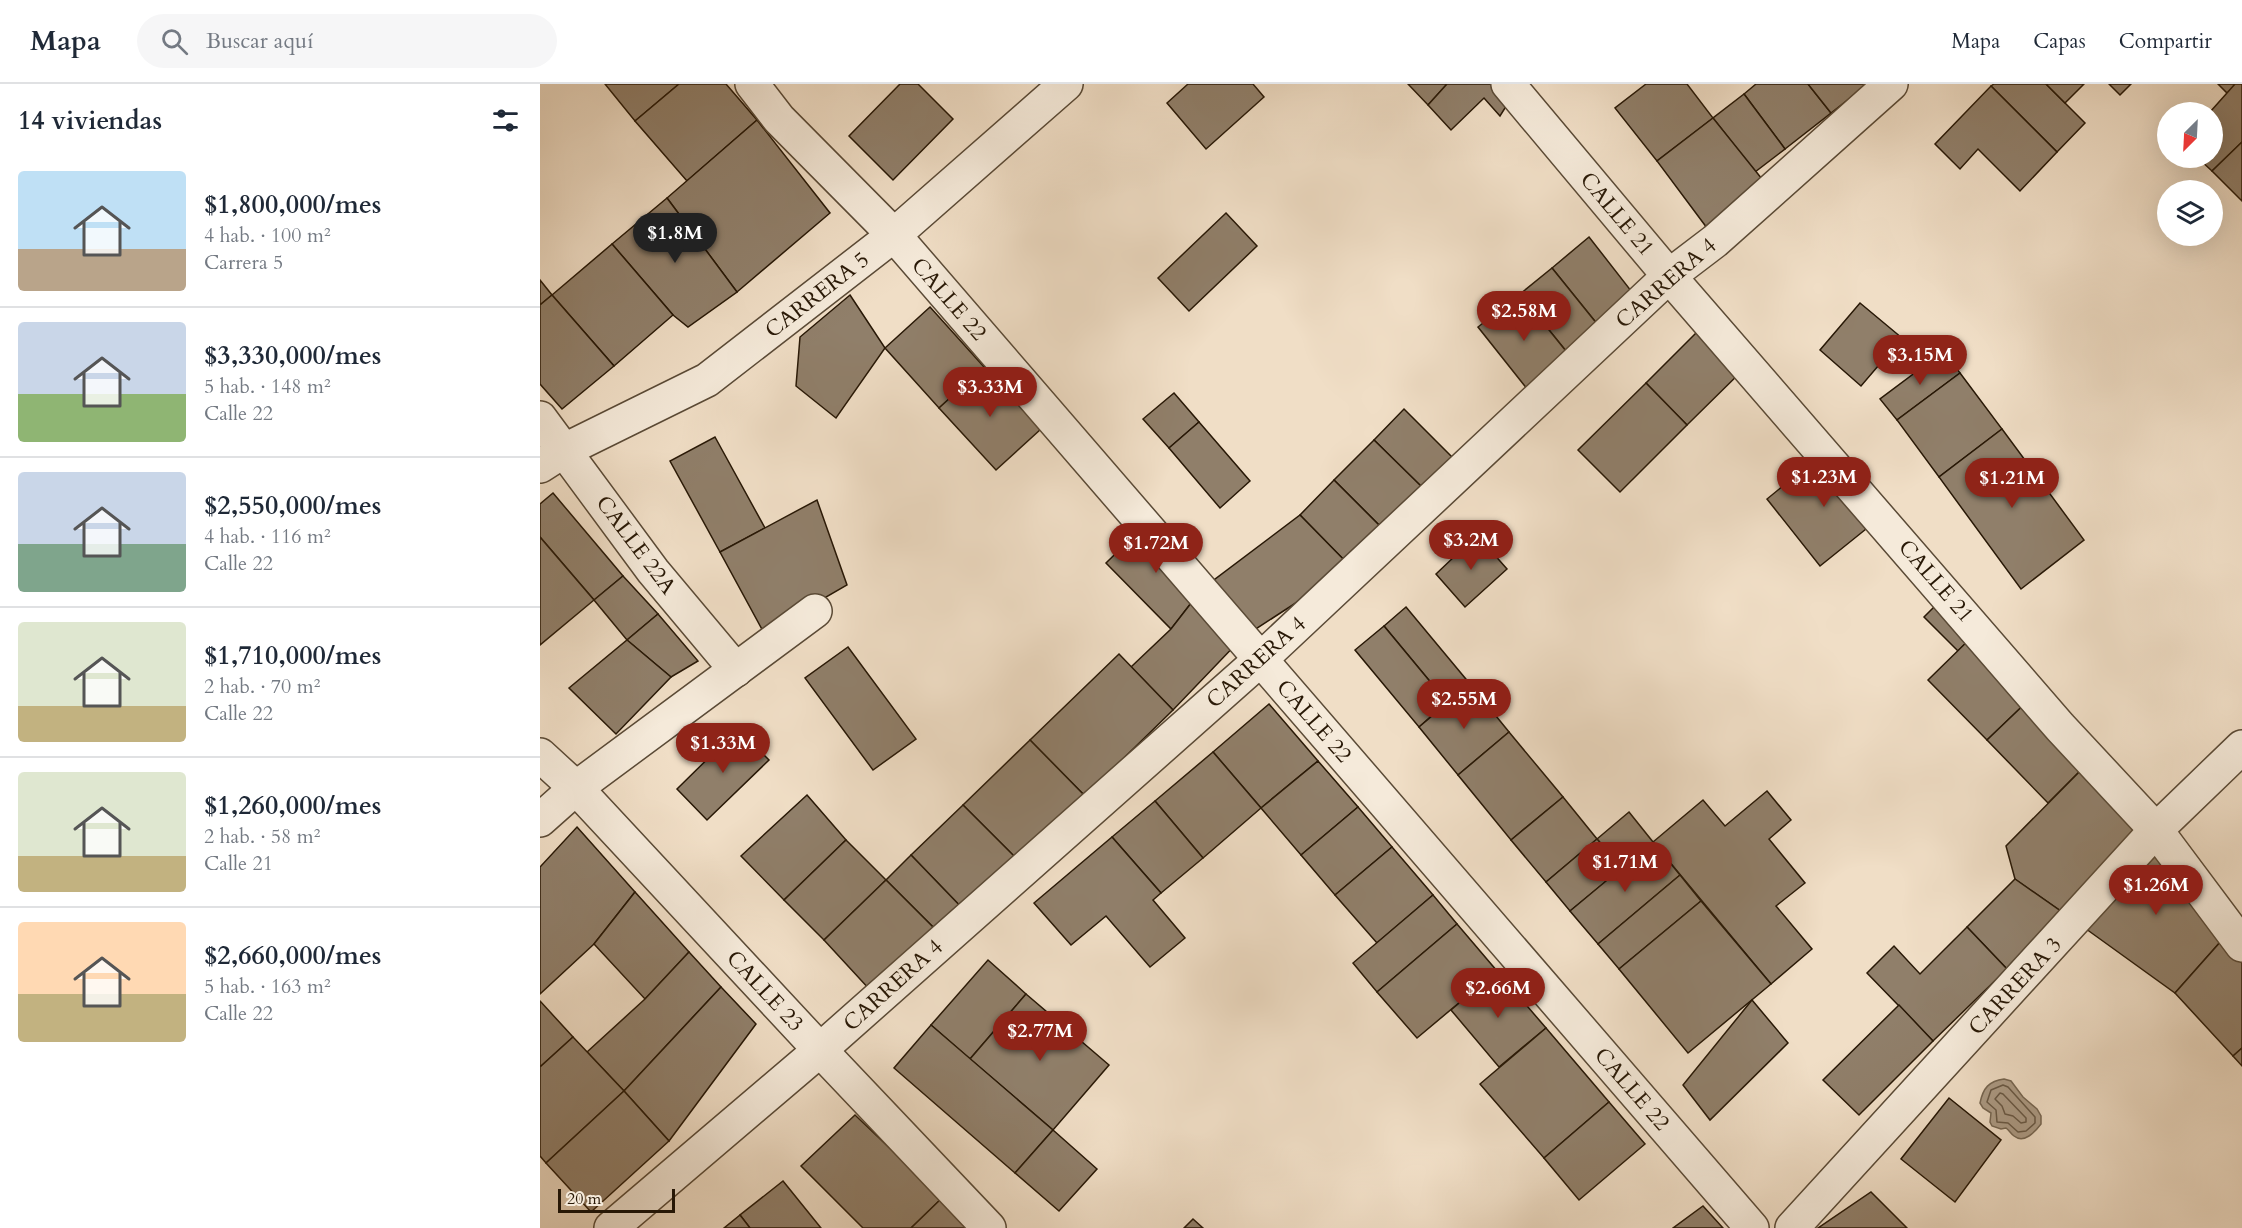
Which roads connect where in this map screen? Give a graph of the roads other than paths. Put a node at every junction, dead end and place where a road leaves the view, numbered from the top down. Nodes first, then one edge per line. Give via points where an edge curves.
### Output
1 (752, 84) edge
2 (1066, 84) edge
3 (1508, 84) edge
4 (1891, 84) edge
5 (894, 235) junction
6 (1670, 276) junction
7 (540, 418) edge
8 (553, 458) edge
9 (815, 611) dead end
10 (1261, 659) junction
11 (736, 670) junction
12 (2242, 747) edge
13 (540, 755) edge
14 (576, 788) junction
15 (540, 820) edge
16 (2156, 830) junction
17 (2242, 945) edge
18 (820, 1050) junction
19 (611, 1228) edge
20 (989, 1228) edge
21 (1752, 1228) edge
22 (1792, 1228) edge

1 - 5 street, CALLE 22 via 779,119
2 - 5 street, CARRERA 5
3 - 6 street, CALLE 21
4 - 6 street, CARRERA 4 via 1715,241
5 - 8 street, CARRERA 5 via 707,381
5 - 10 street, CALLE 22
6 - 10 street, CARRERA 4
6 - 16 street, CALLE 21 via 2060,727
7 - 8 street, CALLE 22A
8 - 11 street, CALLE 22A
9 - 11 street
10 - 18 street, CARRERA 4
10 - 21 street, CALLE 22
11 - 14 street
12 - 16 street, CARRERA 3
13 - 14 street, CALLE 23
14 - 15 street
14 - 18 street, CALLE 23
16 - 17 street, CALLE 21
16 - 22 street, CARRERA 3
18 - 19 street, CARRERA 4
18 - 20 street, CALLE 23

